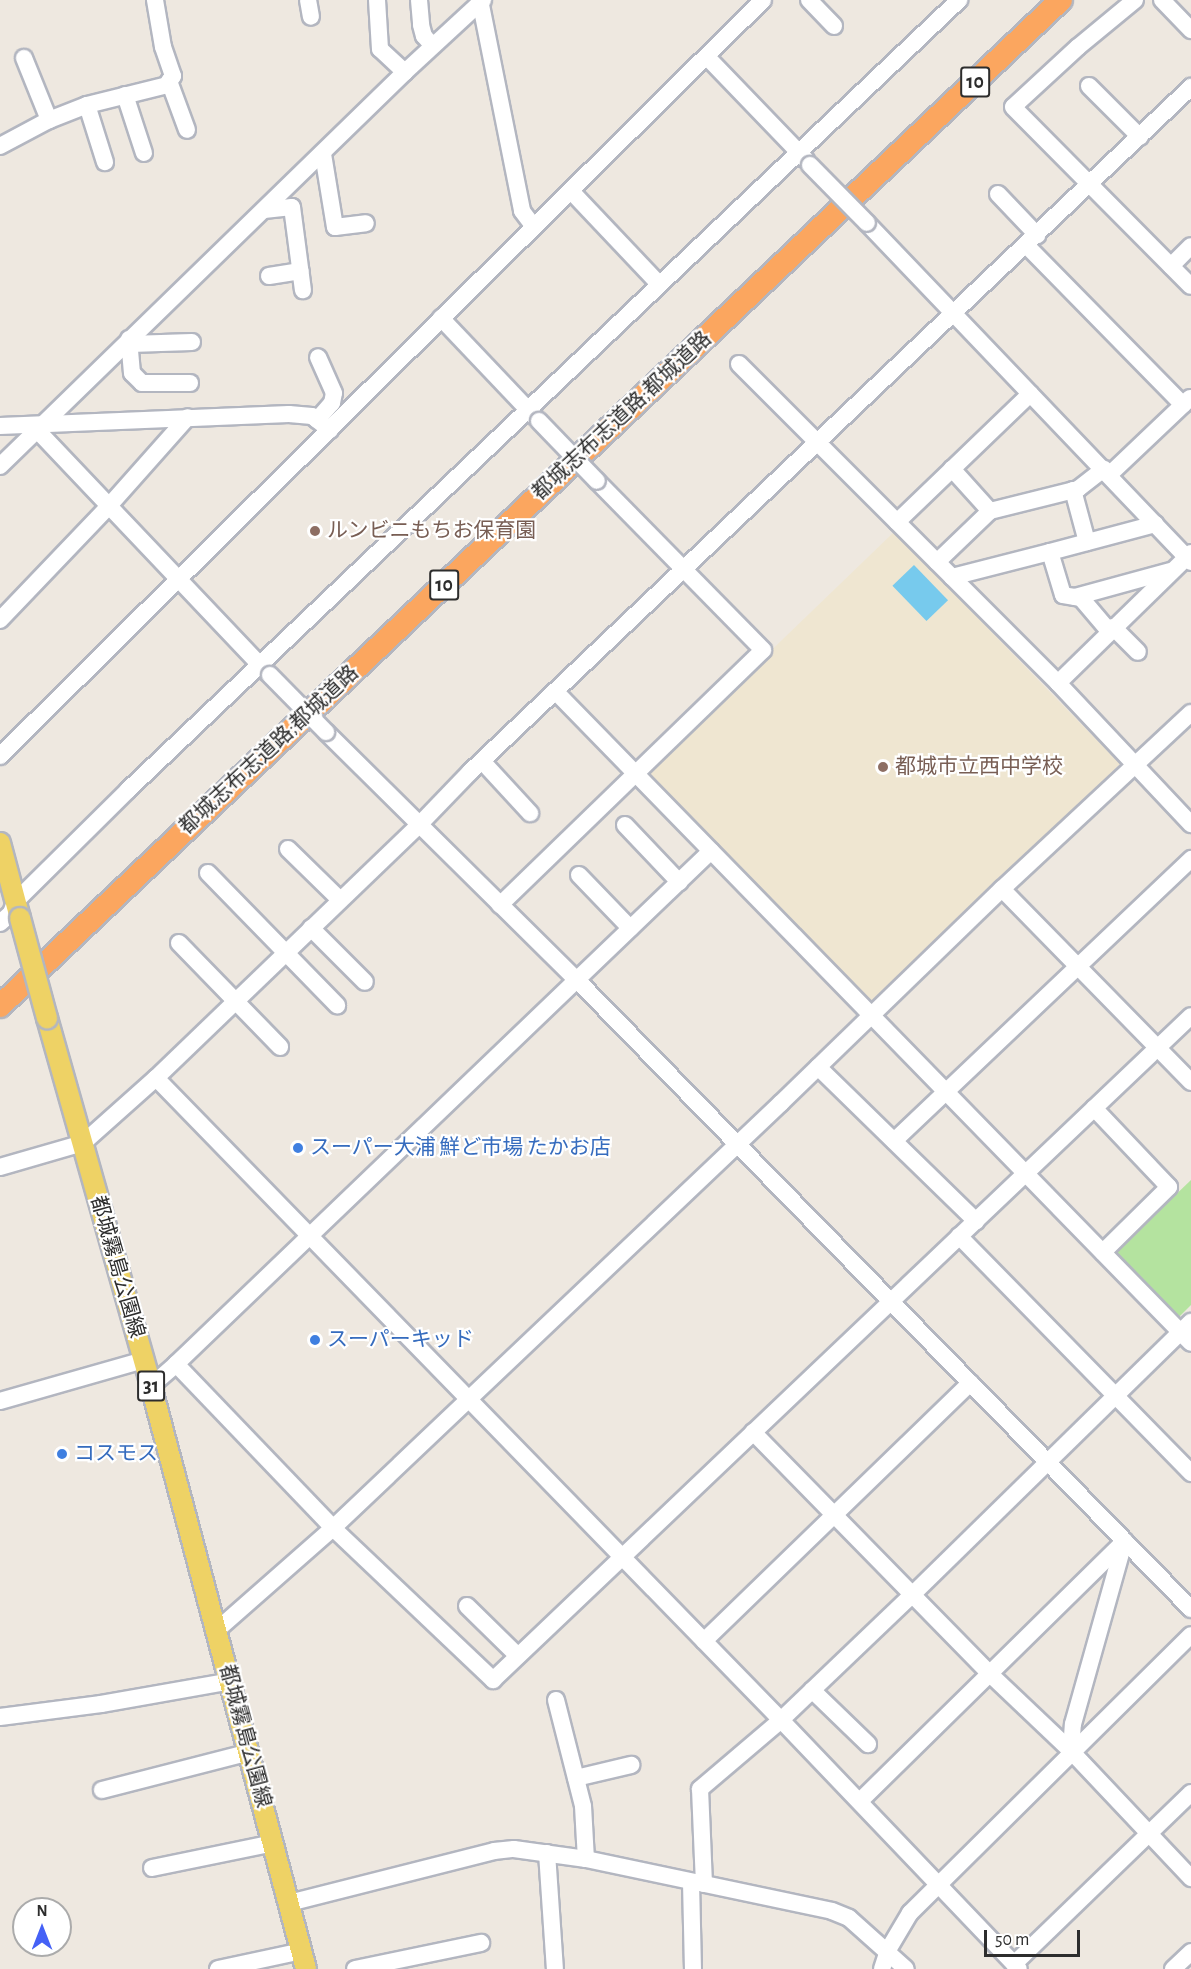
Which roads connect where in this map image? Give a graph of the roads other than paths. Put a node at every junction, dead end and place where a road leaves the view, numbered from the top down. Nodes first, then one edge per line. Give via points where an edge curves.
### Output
1 (155, 0) edge
2 (308, 0) edge
3 (377, 0) edge
4 (419, 0) edge
5 (764, 0) edge
6 (809, 0) edge
7 (959, 0) edge
8 (1041, 0) edge
9 (1061, 0) edge
10 (1073, 0) edge
11 (1135, 0) edge
12 (1162, 0) edge
13 (481, 1) edge
14 (311, 17) dead end
15 (834, 26) dead end
16 (1191, 30) edge
17 (433, 46) junction
18 (707, 57) junction
19 (24, 58) dead end
20 (405, 72) junction
21 (169, 81) junction
22 (1089, 86) dead end
23 (1191, 87) edge
24 (125, 95) junction
25 (87, 105) junction
26 (49, 120) junction
27 (188, 130) dead end
28 (1140, 137) junction
29 (0, 146) edge
30 (798, 152) junction
31 (144, 153) dead end
32 (323, 154) junction
33 (105, 162) dead end
34 (889, 164) junction
35 (1090, 184) junction
36 (571, 191) junction
37 (998, 194) dead end
38 (264, 210) junction
39 (366, 223) dead end
40 (534, 227) junction
41 (1032, 240) junction
42 (1191, 246) edge
43 (1171, 266) junction
44 (301, 271) junction
45 (269, 276) dead end
46 (659, 284) junction
47 (1191, 286) edge
48 (303, 290) dead end
49 (955, 313) junction
50 (441, 318) junction
51 (129, 342) junction
52 (192, 342) dead end
53 (318, 357) dead end
54 (739, 364) dead end
55 (190, 383) dead end
56 (1030, 394) junction
57 (1187, 401) edge
58 (527, 409) junction
59 (188, 417) junction
60 (323, 425) junction
61 (0, 426) edge
62 (40, 427) junction
63 (818, 442) junction
64 (0, 466) edge
65 (952, 469) junction
66 (1107, 472) junction
67 (1073, 490) junction
68 (108, 507) junction
69 (990, 511) junction
70 (897, 522) junction
71 (1155, 524) junction
72 (1087, 542) junction
73 (1050, 552) junction
74 (1190, 557) edge
75 (937, 562) junction
76 (685, 568) junction
77 (1173, 571) junction
78 (179, 577) junction
79 (952, 577) junction
80 (1075, 597) junction
81 (0, 620) edge
82 (1111, 629) junction
83 (1138, 652) dead end
84 (265, 670) junction
85 (1058, 683) junction
86 (556, 692) junction
87 (1191, 713) edge
88 (0, 756) edge
89 (482, 761) junction
90 (1136, 767) junction
91 (635, 775) junction
92 (530, 813) dead end
93 (420, 824) junction
94 (1191, 824) edge
95 (625, 825) dead end
96 (0, 843) edge
97 (288, 849) dead end
98 (711, 851) junction
99 (1191, 859) edge
100 (208, 873) dead end
101 (579, 875) dead end
102 (679, 882) junction
103 (1002, 889) junction
104 (340, 900) junction
105 (500, 905) junction
106 (18, 910) junction
107 (0, 923) edge
108 (311, 928) junction
109 (630, 928) junction
110 (179, 943) dead end
111 (285, 953) junction
112 (1078, 968) junction
113 (577, 980) junction
114 (365, 982) dead end
115 (235, 1001) junction
116 (337, 1005) dead end
117 (0, 1006) edge
118 (869, 1016) junction
119 (1191, 1016) edge
120 (280, 1047) dead end
121 (1157, 1049) junction
122 (818, 1067) junction
123 (156, 1078) junction
124 (1191, 1082) edge
125 (947, 1093) junction
126 (1094, 1108) junction
127 (894, 1141) junction
128 (82, 1143) junction
129 (735, 1144) junction
130 (0, 1167) edge
131 (1026, 1172) junction
132 (975, 1221) junction
133 (308, 1235) junction
134 (959, 1236) junction
135 (1103, 1252) junction
136 (890, 1302) junction
137 (1187, 1332) edge
138 (144, 1360) junction
139 (176, 1364) junction
140 (970, 1383) junction
141 (151, 1386) junction
142 (1114, 1394) junction
143 (1, 1398) edge
144 (467, 1399) junction
145 (753, 1432) junction
146 (1048, 1462) junction
147 (1191, 1473) edge
148 (834, 1515) junction
149 (333, 1528) junction
150 (1125, 1541) junction
151 (621, 1556) junction
152 (913, 1594) junction
153 (467, 1606) dead end
154 (1191, 1609) edge
155 (217, 1630) junction
156 (1191, 1635) edge
157 (704, 1641) junction
158 (518, 1656) junction
159 (990, 1674) junction
160 (231, 1681) junction
161 (813, 1690) junction
162 (556, 1700) dead end
163 (0, 1717) edge
164 (781, 1720) junction
165 (868, 1744) dead end
166 (1071, 1751) junction
167 (250, 1752) junction
168 (631, 1764) dead end
169 (576, 1778) junction
170 (102, 1790) dead end
171 (1191, 1793) edge
172 (860, 1802) junction
173 (1148, 1834) junction
174 (274, 1843) junction
175 (548, 1853) junction
176 (585, 1859) junction
177 (152, 1868) dead end
178 (1191, 1878) edge
179 (697, 1883) junction
180 (937, 1884) junction
181 (289, 1903) junction
182 (481, 1944) dead end
183 (888, 1950) junction
184 (1191, 1952) edge
185 (304, 1960) edge
186 (1017, 1966) edge
187 (218, 1969) edge
188 (355, 1969) edge
189 (555, 1969) edge
190 (693, 1969) edge
191 (882, 1969) edge
192 (906, 1969) edge
193 (1173, 1969) edge

1 - 21 street via 163,47 173,76
2 - 14 street
3 - 20 street via 380,49
4 - 17 street via 424,36
5 - 18 street
6 - 15 street
7 - 30 street
8 - 34 highway
9 - 34 highway, 都城志布志道路;都城道路 / 10
10 - 34 highway
11 - 35 street via 1013,107
12 - 16 street
13 - 17 street
13 - 40 street via 522,211
17 - 20 street
18 - 30 street
18 - 36 street
19 - 26 street
20 - 32 street
21 - 24 street via 167,85
21 - 27 street
22 - 28 street
23 - 28 street
24 - 25 street
24 - 31 street
25 - 26 street
25 - 33 street
26 - 29 street
28 - 35 street
30 - 46 street
30 - 49 street, bridge
32 - 38 street
32 - 39 street via 335,227
34 - 117 highway, 都城志布志道路;都城道路 / 10
35 - 41 street
35 - 43 street
36 - 40 street
36 - 46 street
37 - 41 street
38 - 44 street via 292,207
38 - 51 street
40 - 50 street
41 - 49 street
41 - 57 street
42 - 43 street
43 - 47 street
44 - 45 street
44 - 48 street
46 - 58 street
49 - 56 street
49 - 63 street
50 - 58 street
50 - 60 street
51 - 52 street
51 - 55 street via 132,373 142,383
51 - 62 street
53 - 60 street via 334,393
54 - 63 street
56 - 65 street
56 - 66 street
57 - 66 street
58 - 76 street, bridge
58 - 84 street
59 - 60 street via 289,414 312,416
59 - 62 street
59 - 68 street
60 - 78 street
61 - 62 street
62 - 64 street
62 - 68 street
63 - 70 street
63 - 76 street
65 - 69 street
65 - 70 street
66 - 67 street
66 - 71 street
67 - 69 street
67 - 72 street
68 - 78 street
68 - 81 street
69 - 75 street
70 - 75 street
71 - 72 street
71 - 74 street
72 - 73 street
73 - 79 street
73 - 80 street via 1062,595
74 - 77 street
75 - 79 street
76 - 86 street
76 - 91 street via 763,650
77 - 80 street
77 - 82 street
78 - 84 street
78 - 88 street
79 - 85 street
80 - 82 street via 1081,598
82 - 83 street
82 - 85 street
84 - 93 street, bridge
84 - 106 street via 128,790
85 - 90 street
86 - 89 street
86 - 91 street
87 - 90 street
89 - 92 street
89 - 93 street
90 - 94 street
90 - 103 street
91 - 98 street
91 - 105 street
93 - 104 street
93 - 105 street
95 - 102 street
96 - 106 main road, 都城霧島公園線 / 31
97 - 104 street
98 - 102 street
98 - 118 street
99 - 112 street
100 - 111 street
101 - 109 street
102 - 109 street
103 - 112 street
103 - 118 street
104 - 108 street
105 - 113 street
106 - 107 street
106 - 128 main road, 都城霧島公園線 / 31, bridge
108 - 111 street
108 - 114 street
109 - 113 street
110 - 115 street
111 - 115 street
111 - 116 street
112 - 121 street
112 - 125 street
113 - 129 street
113 - 133 street
115 - 120 street
115 - 123 street
118 - 122 street
118 - 125 street
119 - 121 street
121 - 124 street
121 - 126 street
122 - 127 street
122 - 129 street
123 - 128 street
123 - 133 street
125 - 127 street
125 - 131 street
126 - 131 street
126 - 135 street via 1169,1187
127 - 132 street
128 - 130 street
128 - 138 main road, 都城霧島公園線 / 31
129 - 136 street
129 - 144 street
131 - 132 street
131 - 135 street
132 - 134 street
133 - 139 street
133 - 144 street
134 - 136 street
134 - 142 street
135 - 137 street
136 - 140 street
136 - 145 street
137 - 142 street
138 - 141 main road, 都城霧島公園線 / 31
138 - 143 street
139 - 141 street
139 - 149 street
140 - 146 street
140 - 148 street
141 - 155 main road, 都城霧島公園線 / 31
142 - 146 street
142 - 147 street
144 - 149 street
144 - 151 street
145 - 148 street
145 - 151 street
146 - 150 street
146 - 152 street
148 - 152 street
148 - 157 street
149 - 155 street
149 - 158 street via 493,1680
150 - 154 street
150 - 159 street
150 - 166 street via 1073,1724
151 - 157 street
151 - 158 street
152 - 159 street
152 - 161 street
153 - 158 street
155 - 160 main road, 都城霧島公園線 / 31
156 - 166 street
157 - 164 street
159 - 166 street
159 - 172 street
160 - 163 street
160 - 167 main road, 都城霧島公園線 / 31
161 - 164 street
161 - 165 street
162 - 169 street
164 - 172 street
164 - 179 street via 700,1789
166 - 173 street
166 - 180 street
167 - 170 street
167 - 174 main road, 都城霧島公園線 / 31
168 - 169 street
169 - 176 street via 583,1806
171 - 173 street
172 - 180 street
173 - 178 street
173 - 186 street
174 - 177 street
174 - 181 main road, 都城霧島公園線 / 31
175 - 176 street
175 - 181 street via 494,1851
175 - 189 street
176 - 179 street
179 - 183 street via 832,1911 849,1918
179 - 190 street
180 - 183 street via 910,1913
180 - 186 street
181 - 185 main road, 都城霧島公園線 / 31
182 - 188 street
183 - 191 street
183 - 192 street
184 - 193 street
185 - 187 street

